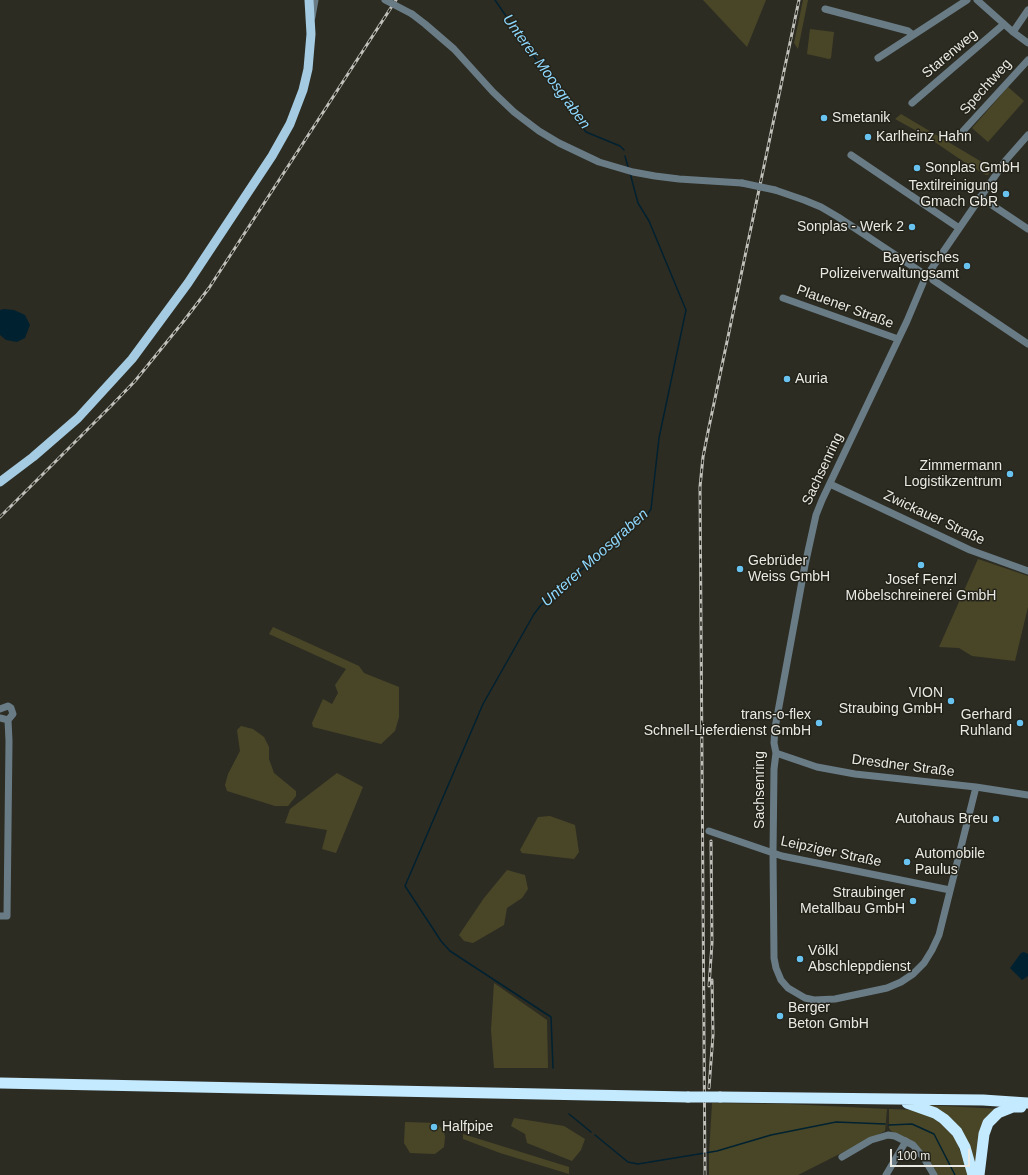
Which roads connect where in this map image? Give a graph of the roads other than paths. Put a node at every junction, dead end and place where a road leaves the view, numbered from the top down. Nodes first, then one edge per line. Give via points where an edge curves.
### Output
1 (309, 0) edge
2 (316, 0) edge
3 (385, 0) edge
4 (967, 0) edge
5 (977, 0) edge
6 (957, 3) edge
7 (825, 9) dead end
8 (1028, 10) edge
9 (311, 24) junction
10 (1004, 24) junction
11 (1013, 32) junction
12 (913, 35) junction
13 (1028, 43) edge
14 (878, 58) dead end
15 (1028, 60) edge
16 (912, 103) dead end
17 (963, 131) dead end
18 (1028, 136) edge
19 (851, 155) dead end
20 (980, 197) junction
21 (959, 228) junction
22 (1028, 229) edge
23 (930, 270) junction
24 (921, 272) junction
25 (933, 280) junction
26 (923, 282) junction
27 (783, 298) dead end
28 (898, 340) junction
29 (1028, 344) edge
30 (0, 482) edge
31 (830, 484) junction
32 (1028, 571) edge
33 (0, 709) edge
34 (0, 718) edge
35 (8, 720) junction
36 (776, 753) junction
37 (976, 787) junction
38 (1028, 795) edge
39 (709, 832) dead end
40 (773, 853) junction
41 (950, 890) junction
42 (0, 916) edge
43 (0, 1083) edge
44 (897, 1100) junction
45 (1028, 1103) edge
46 (1028, 1107) edge
47 (906, 1141) junction
48 (842, 1157) dead end
49 (886, 1175) edge
50 (934, 1175) edge
51 (973, 1175) edge
52 (979, 1175) edge

1 - 9 main road
2 - 9 street
3 - 24 street, bridge via 412,14 436,32 493,92 538,131 580,154 633,172 742,183 804,200 821,207
4 - 6 street
5 - 10 street
6 - 12 street
7 - 12 street via 908,31
8 - 11 street
9 - 30 main road via 308,69 290,124 265,168 188,283 132,359 99,396 33,458
10 - 11 street
10 - 16 street, Starenweg
11 - 13 street
12 - 14 street
15 - 17 street, Spechtweg
18 - 20 street via 1006,160
19 - 21 street
20 - 21 street
20 - 22 street
21 - 23 street
23 - 24 street
23 - 25 street
24 - 26 street
25 - 26 street via 929,283
25 - 29 street
26 - 28 street, Sachsenring
27 - 28 street, Plauener Straße
28 - 31 street, Sachsenring
31 - 32 street, Zwickauer Straße via 970,550
31 - 36 street, Sachsenring via 816,516 809,544 775,728
33 - 35 street via 8,706 11,708 13,714
34 - 35 street
35 - 42 street via 10,741 7,916
36 - 37 street, Dresdner Straße via 817,767 855,774
36 - 40 street, Sachsenring
37 - 38 street, Dresdner Straße
37 - 41 street, Sachsenring
39 - 40 street, Leipziger Straße
40 - 41 street, Leipziger Straße
40 - 41 street, Sachsenring via 776,968 788,988 814,1000 835,999 875,991 901,982 913,974 924,963 939,935
43 - 44 highway, bridge
44 - 45 highway
44 - 51 highway via 935,1112 951,1125 965,1147
46 - 52 highway via 1013,1107 998,1113 988,1123 984,1134
47 - 48 street via 895,1136 882,1136
47 - 49 street
47 - 50 street via 918,1150

